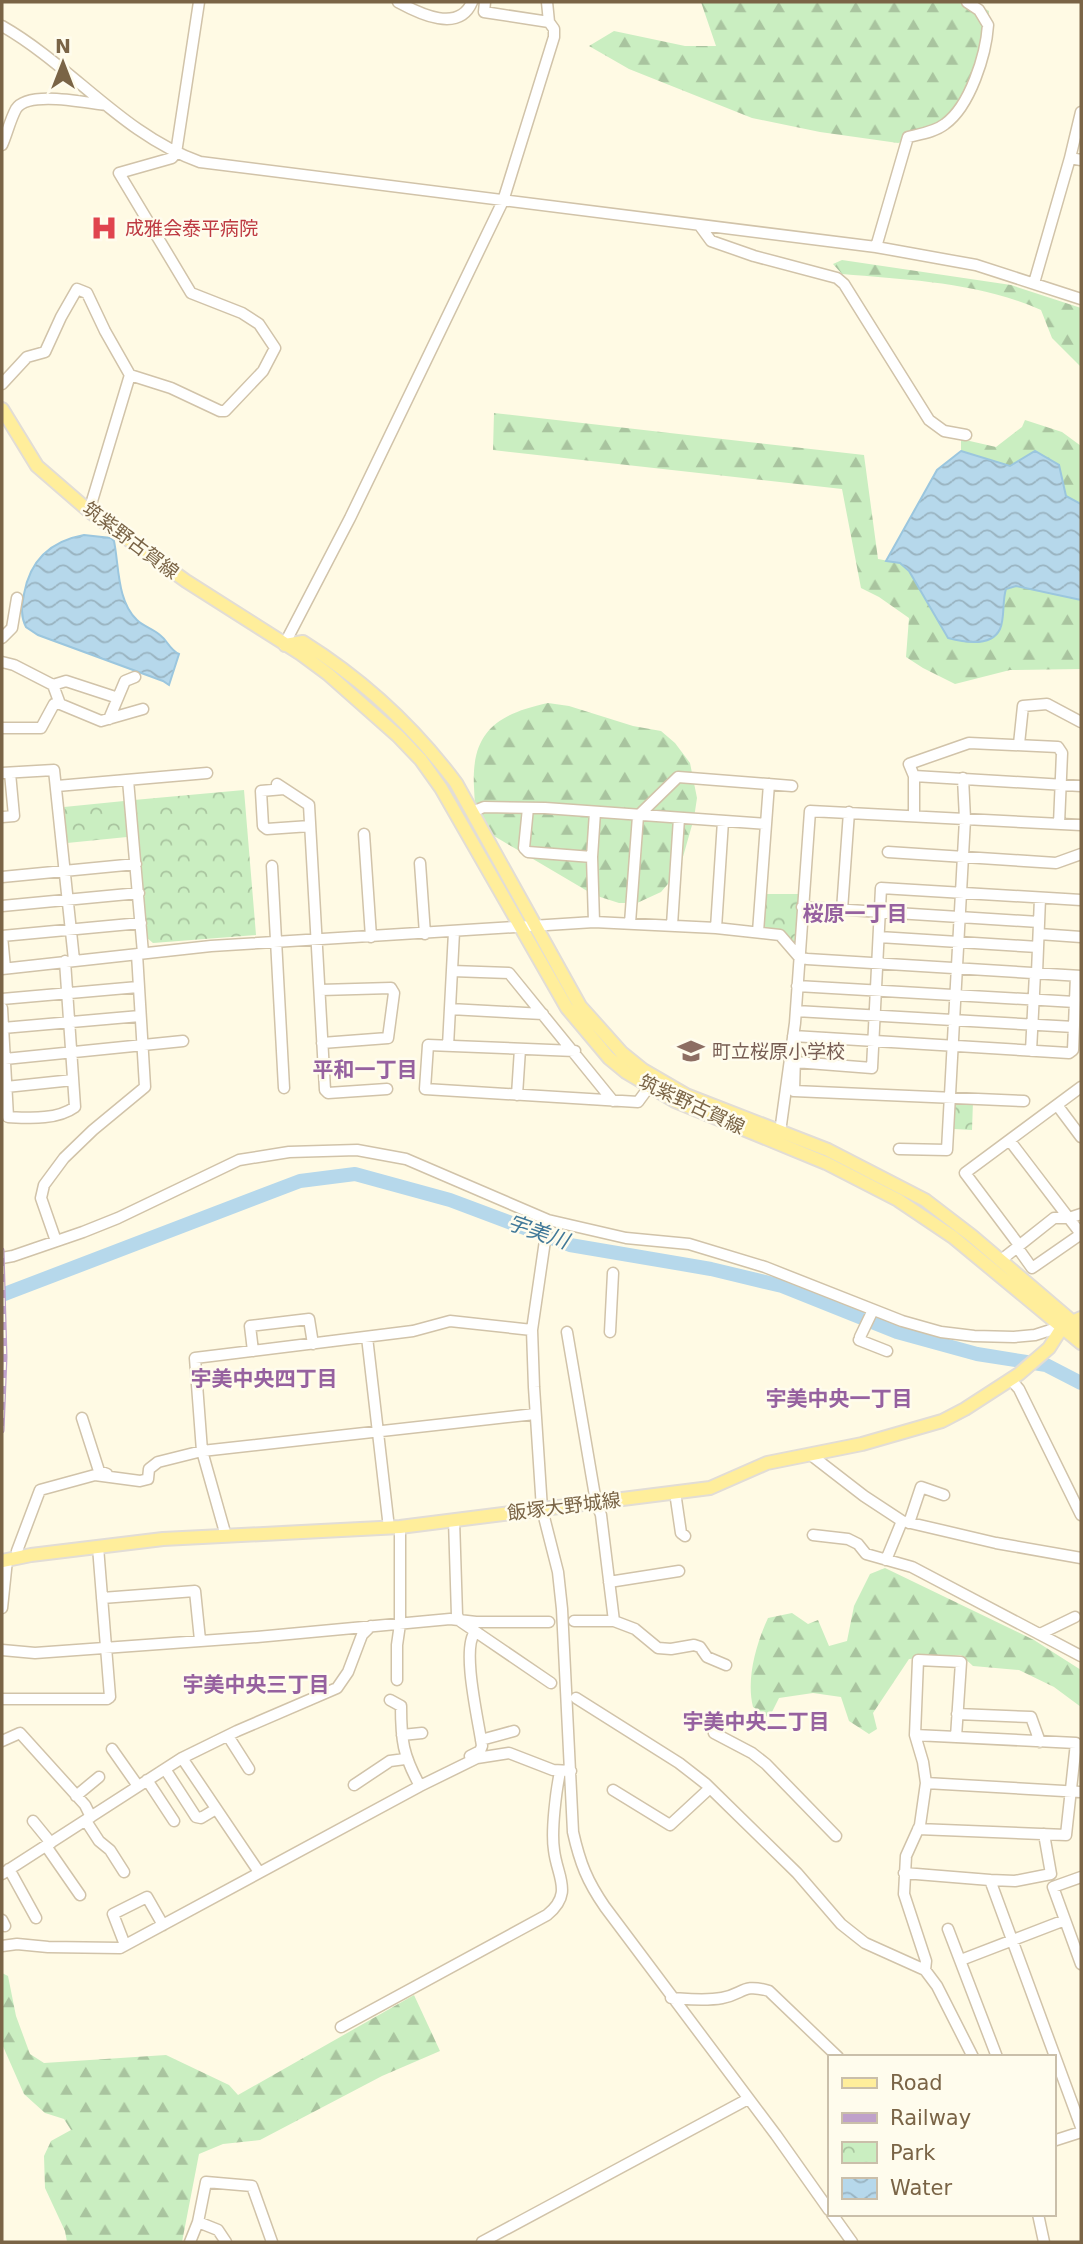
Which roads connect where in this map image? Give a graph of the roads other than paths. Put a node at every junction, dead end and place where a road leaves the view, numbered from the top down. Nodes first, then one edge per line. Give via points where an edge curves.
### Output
1 (199, 2) edge
2 (472, 2) edge
3 (485, 2) edge
4 (547, 2) edge
5 (967, 2) edge
6 (403, 3) edge
7 (549, 22) junction
8 (2, 26) edge
9 (107, 105) junction
10 (1081, 112) edge
11 (2, 145) edge
12 (176, 153) junction
13 (1076, 159) edge
14 (503, 201) junction
15 (700, 226) junction
16 (876, 247) junction
17 (1034, 283) junction
18 (1079, 300) edge
19 (131, 375) junction
20 (2, 384) edge
21 (2, 409) edge
22 (966, 435) dead end
23 (89, 511) junction
24 (17, 598) dead end
25 (14, 638) dead end
26 (284, 645) junction
27 (2, 662) edge
28 (135, 677) dead end
29 (53, 685) junction
30 (118, 698) junction
31 (60, 704) junction
32 (143, 709) dead end
33 (109, 719) junction
34 (1081, 722) edge
35 (2, 728) edge
36 (1019, 744) junction
37 (6, 773) edge
38 (207, 774) dead end
39 (914, 776) junction
40 (963, 778) junction
41 (128, 780) junction
42 (769, 784) junction
43 (1061, 785) junction
44 (57, 786) junction
45 (792, 786) dead end
46 (1081, 786) edge
47 (528, 808) junction
48 (472, 812) junction
49 (595, 812) junction
50 (849, 812) junction
51 (914, 815) junction
52 (638, 816) junction
53 (2, 817) edge
54 (679, 818) junction
55 (965, 818) junction
56 (723, 821) junction
57 (766, 824) junction
58 (1059, 824) junction
59 (1081, 825) edge
60 (310, 826) junction
61 (364, 834) dead end
62 (888, 852) dead end
63 (1081, 854) edge
64 (962, 856) junction
65 (592, 857) junction
66 (420, 863) dead end
67 (136, 864) junction
68 (272, 866) dead end
69 (65, 871) junction
70 (2, 877) edge
71 (960, 892) junction
72 (139, 893) junction
73 (1040, 898) junction
74 (68, 900) junction
75 (1081, 901) edge
76 (2, 906) edge
77 (802, 907) junction
78 (842, 910) junction
79 (880, 912) junction
80 (958, 918) junction
81 (594, 922) junction
82 (1039, 922) junction
83 (141, 923) junction
84 (630, 923) junction
85 (673, 925) junction
86 (536, 926) junction
87 (520, 928) junction
88 (716, 928) junction
89 (71, 929) junction
90 (454, 932) junction
91 (758, 932) junction
92 (425, 934) junction
93 (1039, 934) junction
94 (2, 936) edge
95 (371, 937) junction
96 (879, 937) junction
97 (1081, 937) edge
98 (318, 941) junction
99 (277, 942) junction
100 (957, 942) junction
101 (1038, 947) junction
102 (140, 954) junction
103 (799, 957) junction
104 (69, 961) junction
105 (878, 964) junction
106 (4, 969) edge
107 (956, 969) junction
108 (452, 971) junction
109 (1036, 973) junction
110 (1079, 976) edge
111 (797, 986) junction
112 (138, 987) junction
113 (320, 990) junction
114 (876, 991) junction
115 (67, 993) junction
116 (954, 995) junction
117 (2, 999) edge
118 (1034, 1000) junction
119 (1075, 1002) junction
120 (2, 1007) edge
121 (450, 1009) junction
122 (796, 1011) junction
123 (543, 1014) junction
124 (140, 1016) junction
125 (875, 1016) junction
126 (953, 1020) junction
127 (69, 1022) junction
128 (1032, 1025) junction
129 (1074, 1027) junction
130 (3, 1028) edge
131 (183, 1041) dead end
132 (792, 1042) junction
133 (874, 1042) junction
134 (323, 1043) junction
135 (141, 1045) junction
136 (448, 1046) junction
137 (951, 1047) junction
138 (520, 1049) junction
139 (575, 1051) junction
140 (1031, 1051) junction
141 (71, 1052) junction
142 (5, 1059) junction
143 (795, 1062) junction
144 (73, 1080) junction
145 (6, 1087) junction
146 (649, 1087) junction
147 (1081, 1087) edge
148 (284, 1088) dead end
149 (387, 1089) dead end
150 (517, 1095) junction
151 (949, 1097) junction
152 (614, 1101) junction
153 (1024, 1101) dead end
154 (1057, 1105) junction
155 (780, 1132) junction
156 (1081, 1137) edge
157 (1010, 1141) junction
158 (899, 1149) dead end
159 (1081, 1214) edge
160 (1069, 1218) junction
161 (548, 1223) junction
162 (1081, 1234) edge
163 (56, 1241) junction
164 (1018, 1246) junction
165 (2, 1258) edge
166 (1001, 1260) junction
167 (612, 1273) dead end
168 (871, 1312) junction
169 (1074, 1323) edge
170 (532, 1330) junction
171 (567, 1332) dead end
172 (610, 1332) dead end
173 (367, 1337) junction
174 (1081, 1343) edge
175 (313, 1344) junction
176 (253, 1351) junction
177 (887, 1351) dead end
178 (1015, 1377) junction
179 (536, 1414) junction
180 (82, 1418) dead end
181 (377, 1431) junction
182 (202, 1451) junction
183 (811, 1455) junction
184 (110, 1476) junction
185 (675, 1492) junction
186 (944, 1495) dead end
187 (596, 1502) junction
188 (542, 1509) junction
189 (1081, 1514) edge
190 (454, 1520) junction
191 (906, 1522) junction
192 (395, 1527) junction
193 (226, 1535) junction
194 (813, 1535) dead end
195 (684, 1536) dead end
196 (98, 1546) junction
197 (1081, 1558) edge
198 (9, 1559) edge
199 (886, 1560) junction
200 (679, 1571) dead end
201 (609, 1582) junction
202 (102, 1598) junction
203 (2, 1608) edge
204 (1075, 1617) dead end
205 (614, 1620) junction
206 (460, 1621) junction
207 (574, 1621) dead end
208 (549, 1622) dead end
209 (400, 1624) junction
210 (372, 1626) junction
211 (475, 1632) junction
212 (1040, 1634) junction
213 (200, 1640) junction
214 (106, 1647) junction
215 (2, 1650) edge
216 (1081, 1656) edge
217 (726, 1665) dead end
218 (397, 1680) dead end
219 (551, 1683) dead end
220 (576, 1698) dead end
221 (2, 1699) edge
222 (390, 1700) dead end
223 (957, 1714) junction
224 (514, 1731) dead end
225 (422, 1733) dead end
226 (714, 1734) dead end
227 (228, 1735) junction
228 (402, 1735) junction
229 (915, 1735) junction
230 (956, 1737) junction
231 (481, 1740) junction
232 (2, 1741) edge
233 (1040, 1742) junction
234 (112, 1749) dead end
235 (182, 1758) junction
236 (405, 1759) junction
237 (165, 1769) junction
238 (249, 1769) dead end
239 (454, 1769) junction
240 (565, 1772) junction
241 (99, 1777) dead end
242 (143, 1783) junction
243 (926, 1783) junction
244 (354, 1785) dead end
245 (420, 1786) junction
246 (709, 1788) junction
247 (614, 1790) dead end
248 (1077, 1792) edge
249 (76, 1796) junction
250 (216, 1809) junction
251 (89, 1819) junction
252 (33, 1821) dead end
253 (174, 1821) dead end
254 (918, 1829) junction
255 (1044, 1834) junction
256 (836, 1836) dead end
257 (49, 1845) junction
258 (6, 1872) edge
259 (124, 1872) dead end
260 (259, 1872) junction
261 (904, 1873) junction
262 (1081, 1877) edge
263 (990, 1880) junction
264 (80, 1895) dead end
265 (37, 1918) dead end
266 (1065, 1920) junction
267 (163, 1925) junction
268 (948, 1929) dead end
269 (1013, 1941) junction
270 (125, 1945) junction
271 (2, 1946) edge
272 (961, 1960) junction
273 (1081, 1964) edge
274 (925, 1970) junction
275 (671, 1998) junction
276 (341, 2026) dead end
277 (836, 2055) edge
278 (972, 2055) edge
279 (996, 2055) edge
280 (1055, 2055) edge
281 (1055, 2056) edge
282 (748, 2099) junction
283 (1081, 2127) edge
284 (1081, 2132) edge
285 (1055, 2140) edge
286 (828, 2208) edge
287 (834, 2216) edge
288 (1038, 2216) edge
289 (198, 2222) junction
290 (190, 2242) edge
291 (226, 2242) edge
292 (272, 2242) edge
293 (482, 2242) edge
294 (852, 2242) edge
295 (1044, 2242) edge

1 - 12 street
2 - 6 street via 453,19
3 - 7 street via 484,12
4 - 7 street
5 - 16 street via 988,25 985,49 969,93 944,125 908,137
7 - 14 street via 554,37
8 - 9 street
9 - 11 street via 38,98 23,102
9 - 12 street via 152,141
10 - 13 street
12 - 14 street via 238,168
12 - 19 street via 119,173 191,293 259,324 275,348 263,371 225,411
13 - 17 street
14 - 15 street
14 - 26 street
15 - 16 street
15 - 22 street via 711,241 837,278 929,420 944,431
16 - 17 street via 976,265
17 - 18 street
19 - 20 street via 87,293 77,289 45,352 27,357
19 - 23 street
21 - 23 main road, 筑紫野古賀線 via 37,466
23 - 26 main road, 筑紫野古賀線
24 - 25 street via 12,628 2,638
26 - 48 main road, 筑紫野古賀線 via 303,642 384,704 438,759
26 - 87 main road, 筑紫野古賀線 via 328,674 421,760 442,788
27 - 29 street
28 - 30 street via 125,681
29 - 30 street via 66,681
29 - 31 street
30 - 33 street
31 - 33 street via 101,721
31 - 35 street via 54,704 41,729
32 - 33 street
34 - 36 street via 1047,704 1023,706
36 - 39 street via 969,743 909,764
36 - 43 street via 1058,747 1062,752
37 - 44 street via 54,770
37 - 53 street via 14,816
38 - 41 street
39 - 40 street
39 - 51 street
40 - 43 street
40 - 55 street
41 - 44 street
41 - 67 street
42 - 45 street
42 - 52 street via 678,777
42 - 57 street
43 - 46 street
43 - 58 street
44 - 69 street
47 - 48 street via 484,807
47 - 49 street
47 - 65 street via 524,848 528,852
48 - 86 main road, 筑紫野古賀線
49 - 52 street
49 - 65 street
50 - 51 street
50 - 77 street via 810,811
50 - 78 street
51 - 55 street
52 - 54 street
52 - 84 street
54 - 56 street
54 - 85 street
55 - 58 street
55 - 64 street
56 - 57 street
56 - 88 street
57 - 91 street
58 - 59 street
60 - 60 street via 309,805 281,786 261,791 267,829
60 - 98 street
61 - 95 street
62 - 64 street
63 - 64 street via 1056,863
64 - 71 street
65 - 81 street
66 - 92 street
67 - 69 street
67 - 72 street
68 - 99 street
69 - 70 street
69 - 74 street
71 - 73 street
71 - 79 street via 881,888
71 - 80 street
72 - 74 street
72 - 83 street
73 - 75 street
73 - 82 street
74 - 76 street
74 - 89 street
77 - 78 street
77 - 103 street
78 - 79 street
79 - 80 street
79 - 96 street
80 - 82 street
80 - 100 street
81 - 84 street
81 - 86 street
82 - 93 street
83 - 89 street
83 - 102 street
84 - 85 street
85 - 88 street
86 - 87 street
86 - 155 main road, 筑紫野古賀線 via 580,1006 622,1053 686,1095
87 - 90 street
87 - 146 main road, 筑紫野古賀線 via 587,1035
88 - 91 street
89 - 94 street
89 - 104 street
90 - 92 street
90 - 108 street
91 - 103 street via 780,935
92 - 95 street
93 - 97 street
93 - 101 street
94 - 106 street
95 - 98 street
96 - 100 street
96 - 105 street
98 - 99 street
98 - 113 street
99 - 102 street
99 - 148 street
100 - 101 street
100 - 107 street
101 - 109 street
102 - 104 street
102 - 112 street
103 - 105 street
103 - 111 street
104 - 106 street
104 - 115 street
105 - 107 street
105 - 114 street
107 - 109 street
107 - 116 street
108 - 121 street
108 - 123 street via 509,974
109 - 110 street
109 - 118 street
110 - 119 street
111 - 114 street
111 - 122 street
112 - 115 street
112 - 124 street
113 - 134 street
113 - 134 street via 391,988 394,993 388,1038
114 - 116 street
114 - 125 street
115 - 117 street
115 - 127 street
116 - 118 street
116 - 126 street
118 - 119 street
118 - 128 street
119 - 129 street
120 - 130 street
121 - 123 street
121 - 136 street
122 - 125 street
122 - 132 street
123 - 139 street
124 - 127 street
124 - 135 street
125 - 126 street
125 - 133 street
126 - 128 street
126 - 137 street
127 - 130 street
127 - 141 street
128 - 129 street
128 - 140 street
129 - 140 street via 1069,1054
130 - 142 street
131 - 135 street
132 - 133 street
132 - 143 street
132 - 155 street
133 - 137 street
133 - 143 street via 872,1068
134 - 149 street via 328,1093
135 - 141 street
135 - 163 street via 145,1087 114,1110 44,1185 41,1198
136 - 138 street
136 - 150 street via 428,1045 425,1089
137 - 140 street
137 - 151 street
138 - 139 street
138 - 150 street
139 - 152 street
141 - 142 street
141 - 144 street
142 - 145 street
143 - 151 street via 794,1091
144 - 145 street
144 - 145 street via 75,1107 55,1116 8,1117
146 - 152 street via 638,1102
146 - 169 main road, 筑紫野古賀線 via 826,1163 898,1200
147 - 154 street
150 - 152 street
151 - 153 street
151 - 158 street via 947,1150
154 - 156 street
154 - 157 street
155 - 166 main road, 筑紫野古賀線 via 927,1198
157 - 160 street
157 - 164 street via 965,1173
159 - 160 street
160 - 162 street
160 - 164 street via 1054,1218
161 - 163 street via 406,1160 332,1149 239,1160 118,1218
161 - 168 street via 689,1244 765,1267
161 - 170 street
162 - 164 street via 1032,1268
163 - 165 street
164 - 166 street
166 - 169 main road, 筑紫野古賀線
167 - 172 street
168 - 169 street via 941,1332 974,1336 1025,1336
168 - 177 street via 860,1338
169 - 174 main road, 筑紫野古賀線
169 - 178 main road, 飯塚大野城線
170 - 173 street via 450,1321
170 - 179 street
171 - 187 street
173 - 175 street
173 - 181 street
175 - 176 street
175 - 176 street via 309,1319 250,1326
176 - 182 street via 195,1358
178 - 183 main road, 飯塚大野城線 via 942,1421
178 - 189 street
179 - 181 street
179 - 188 street
180 - 184 street via 99,1471
181 - 182 street
181 - 192 street
182 - 184 street via 158,1462 149,1469 148,1479 141,1481
182 - 193 street
183 - 185 main road, 飯塚大野城線 via 767,1463 710,1488
183 - 191 street
184 - 198 street via 95,1475 40,1490 17,1551
185 - 187 main road, 飯塚大野城線
185 - 195 street
186 - 191 street via 921,1487
187 - 188 main road, 飯塚大野城線
187 - 201 street
188 - 190 main road, 飯塚大野城線
188 - 240 street via 558,1572
190 - 192 main road, 飯塚大野城線
190 - 206 street
191 - 197 street
191 - 199 street
192 - 193 main road, 飯塚大野城線
192 - 209 street
193 - 196 main road, 飯塚大野城線
194 - 199 street via 848,1539 866,1554
196 - 198 main road, 飯塚大野城線
196 - 202 street
198 - 203 street
199 - 212 street via 912,1567
200 - 201 street
201 - 205 street
202 - 213 street via 195,1591
202 - 214 street
204 - 212 street
205 - 207 street
205 - 217 street via 635,1629 658,1648 694,1644 707,1657
206 - 208 street
206 - 209 street
206 - 211 street
209 - 210 street
209 - 218 street
210 - 213 street
210 - 227 street via 362,1635 337,1688
211 - 219 street
211 - 231 street via 470,1643 471,1680
212 - 216 street
213 - 214 street
214 - 215 street via 35,1653
214 - 221 street via 107,1699
220 - 246 street via 679,1763
222 - 228 street via 401,1706
223 - 229 street via 961,1662 918,1660
223 - 230 street
223 - 233 street via 1031,1717
224 - 231 street
225 - 228 street
226 - 256 street via 766,1764
227 - 235 street
227 - 238 street
228 - 236 street
229 - 230 street
229 - 243 street
230 - 233 street
231 - 239 street via 480,1751
232 - 249 street via 20,1733
233 - 248 street via 1076,1743
234 - 242 street
235 - 237 street
235 - 250 street
236 - 244 street via 390,1761
236 - 245 street
237 - 242 street
237 - 250 street via 196,1817
239 - 240 street via 477,1758 509,1753
239 - 245 street
240 - 275 street via 583,1871
240 - 276 street via 554,1850 562,1887 557,1907
241 - 249 street
242 - 251 street
242 - 253 street
243 - 248 street
243 - 254 street
245 - 260 street
246 - 247 street via 670,1825
246 - 274 street via 864,1943
248 - 255 street via 1066,1835
249 - 251 street
250 - 260 street
251 - 257 street
251 - 259 street via 99,1841
252 - 257 street
254 - 255 street
254 - 261 street
255 - 263 street via 1051,1874
257 - 258 street
257 - 264 street
258 - 265 street
260 - 267 street
261 - 263 street
261 - 274 street via 904,1894
262 - 266 street via 1053,1887
263 - 269 street
266 - 269 street
266 - 273 street
267 - 270 street
267 - 270 street via 146,1897 113,1914
268 - 272 street
269 - 272 street
269 - 280 street
270 - 271 street via 103,1949
272 - 279 street
274 - 278 street
275 - 277 street via 708,2000 756,1987 769,1992
275 - 282 street
281 - 283 street
282 - 286 street
282 - 293 street
284 - 285 street
287 - 294 street
288 - 295 street
289 - 290 street
289 - 291 street via 218,2230
289 - 292 street via 206,2182 251,2186

